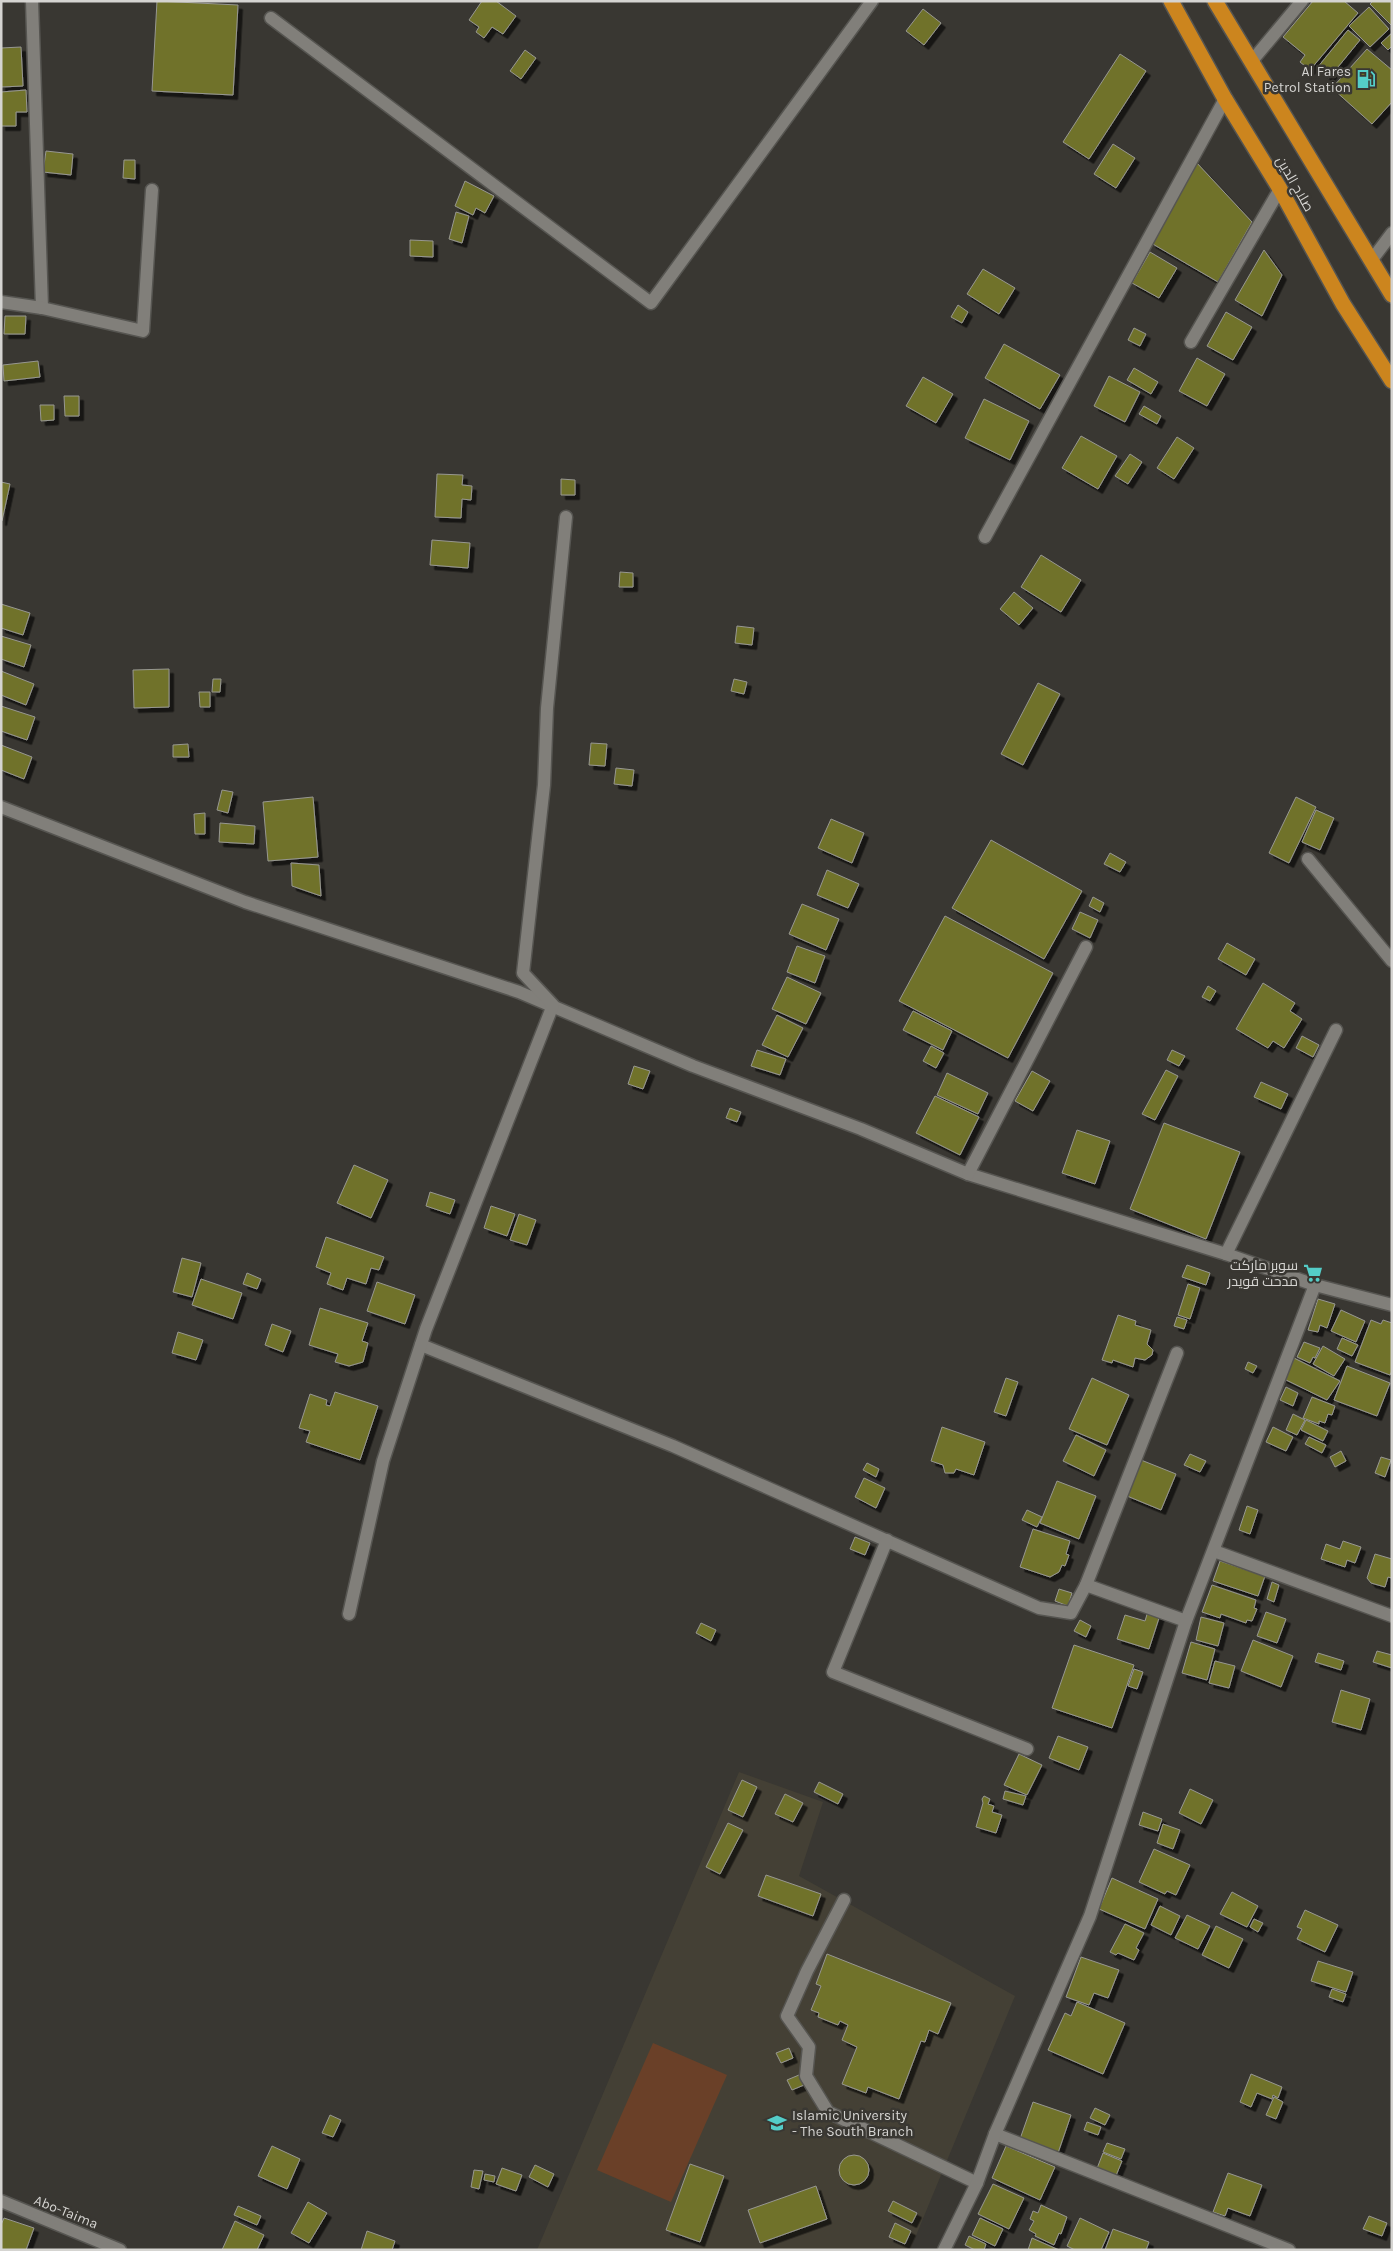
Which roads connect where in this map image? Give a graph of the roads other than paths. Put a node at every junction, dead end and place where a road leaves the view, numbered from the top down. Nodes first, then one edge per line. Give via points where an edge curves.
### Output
1 (32, 1) edge
2 (872, 1) edge
3 (1171, 1) edge
4 (1214, 1) edge
5 (1302, 1) edge
6 (271, 18) dead end
7 (1251, 62) junction
8 (1225, 99) junction
9 (1280, 189) junction
10 (152, 190) dead end
11 (1392, 233) edge
12 (1371, 261) junction
13 (1392, 295) edge
14 (1, 302) edge
15 (42, 308) junction
16 (1191, 342) dead end
17 (1392, 382) edge
18 (566, 517) dead end
19 (985, 537) dead end
20 (1, 807) edge
21 (1308, 859) dead end
22 (1086, 947) dead end
23 (1392, 960) edge
24 (553, 1005) junction
25 (1336, 1030) dead end
26 (968, 1174) junction
27 (1226, 1254) junction
28 (1315, 1285) junction
29 (1392, 1305) edge
30 (421, 1345) junction
31 (1177, 1353) dead end
32 (887, 1540) junction
33 (1214, 1551) junction
34 (1086, 1585) junction
35 (349, 1614) dead end
36 (1392, 1616) edge
37 (1186, 1621) junction
38 (1027, 1748) dead end
39 (844, 1900) dead end
40 (995, 2134) junction
41 (978, 2183) junction
42 (1, 2201) edge
43 (101, 2246) edge
44 (120, 2250) edge
45 (944, 2250) edge
46 (1289, 2250) edge

1 - 15 street
2 - 6 street via 651,303
3 - 8 highway, صلاح الدين
4 - 7 highway, صلاح الدين
5 - 7 street
7 - 12 highway, صلاح الدين
8 - 9 highway, صلاح الدين
8 - 19 street
9 - 16 street
9 - 17 highway, صلاح الدين via 1343,304
10 - 15 street via 143,331
11 - 12 street
12 - 13 highway, صلاح الدين
14 - 15 street
18 - 24 street via 547,708 544,785 523,973
20 - 24 street via 245,902
21 - 23 street
22 - 26 street
24 - 26 street via 693,1066 861,1129
24 - 30 street
25 - 27 street
26 - 27 street
27 - 28 street
28 - 29 street
28 - 33 street
30 - 32 street via 673,1446
30 - 35 street via 383,1461
31 - 34 street
32 - 34 street via 1039,1608 1071,1613
32 - 38 street via 833,1672
33 - 36 street
33 - 37 street
34 - 37 street
37 - 40 street via 1090,1916
39 - 41 street via 787,2016 809,2047 806,2076 828,2112
40 - 41 street
40 - 46 street
41 - 45 street
42 - 43 street, Abo-Taima
43 - 44 street, Abo-Taima

